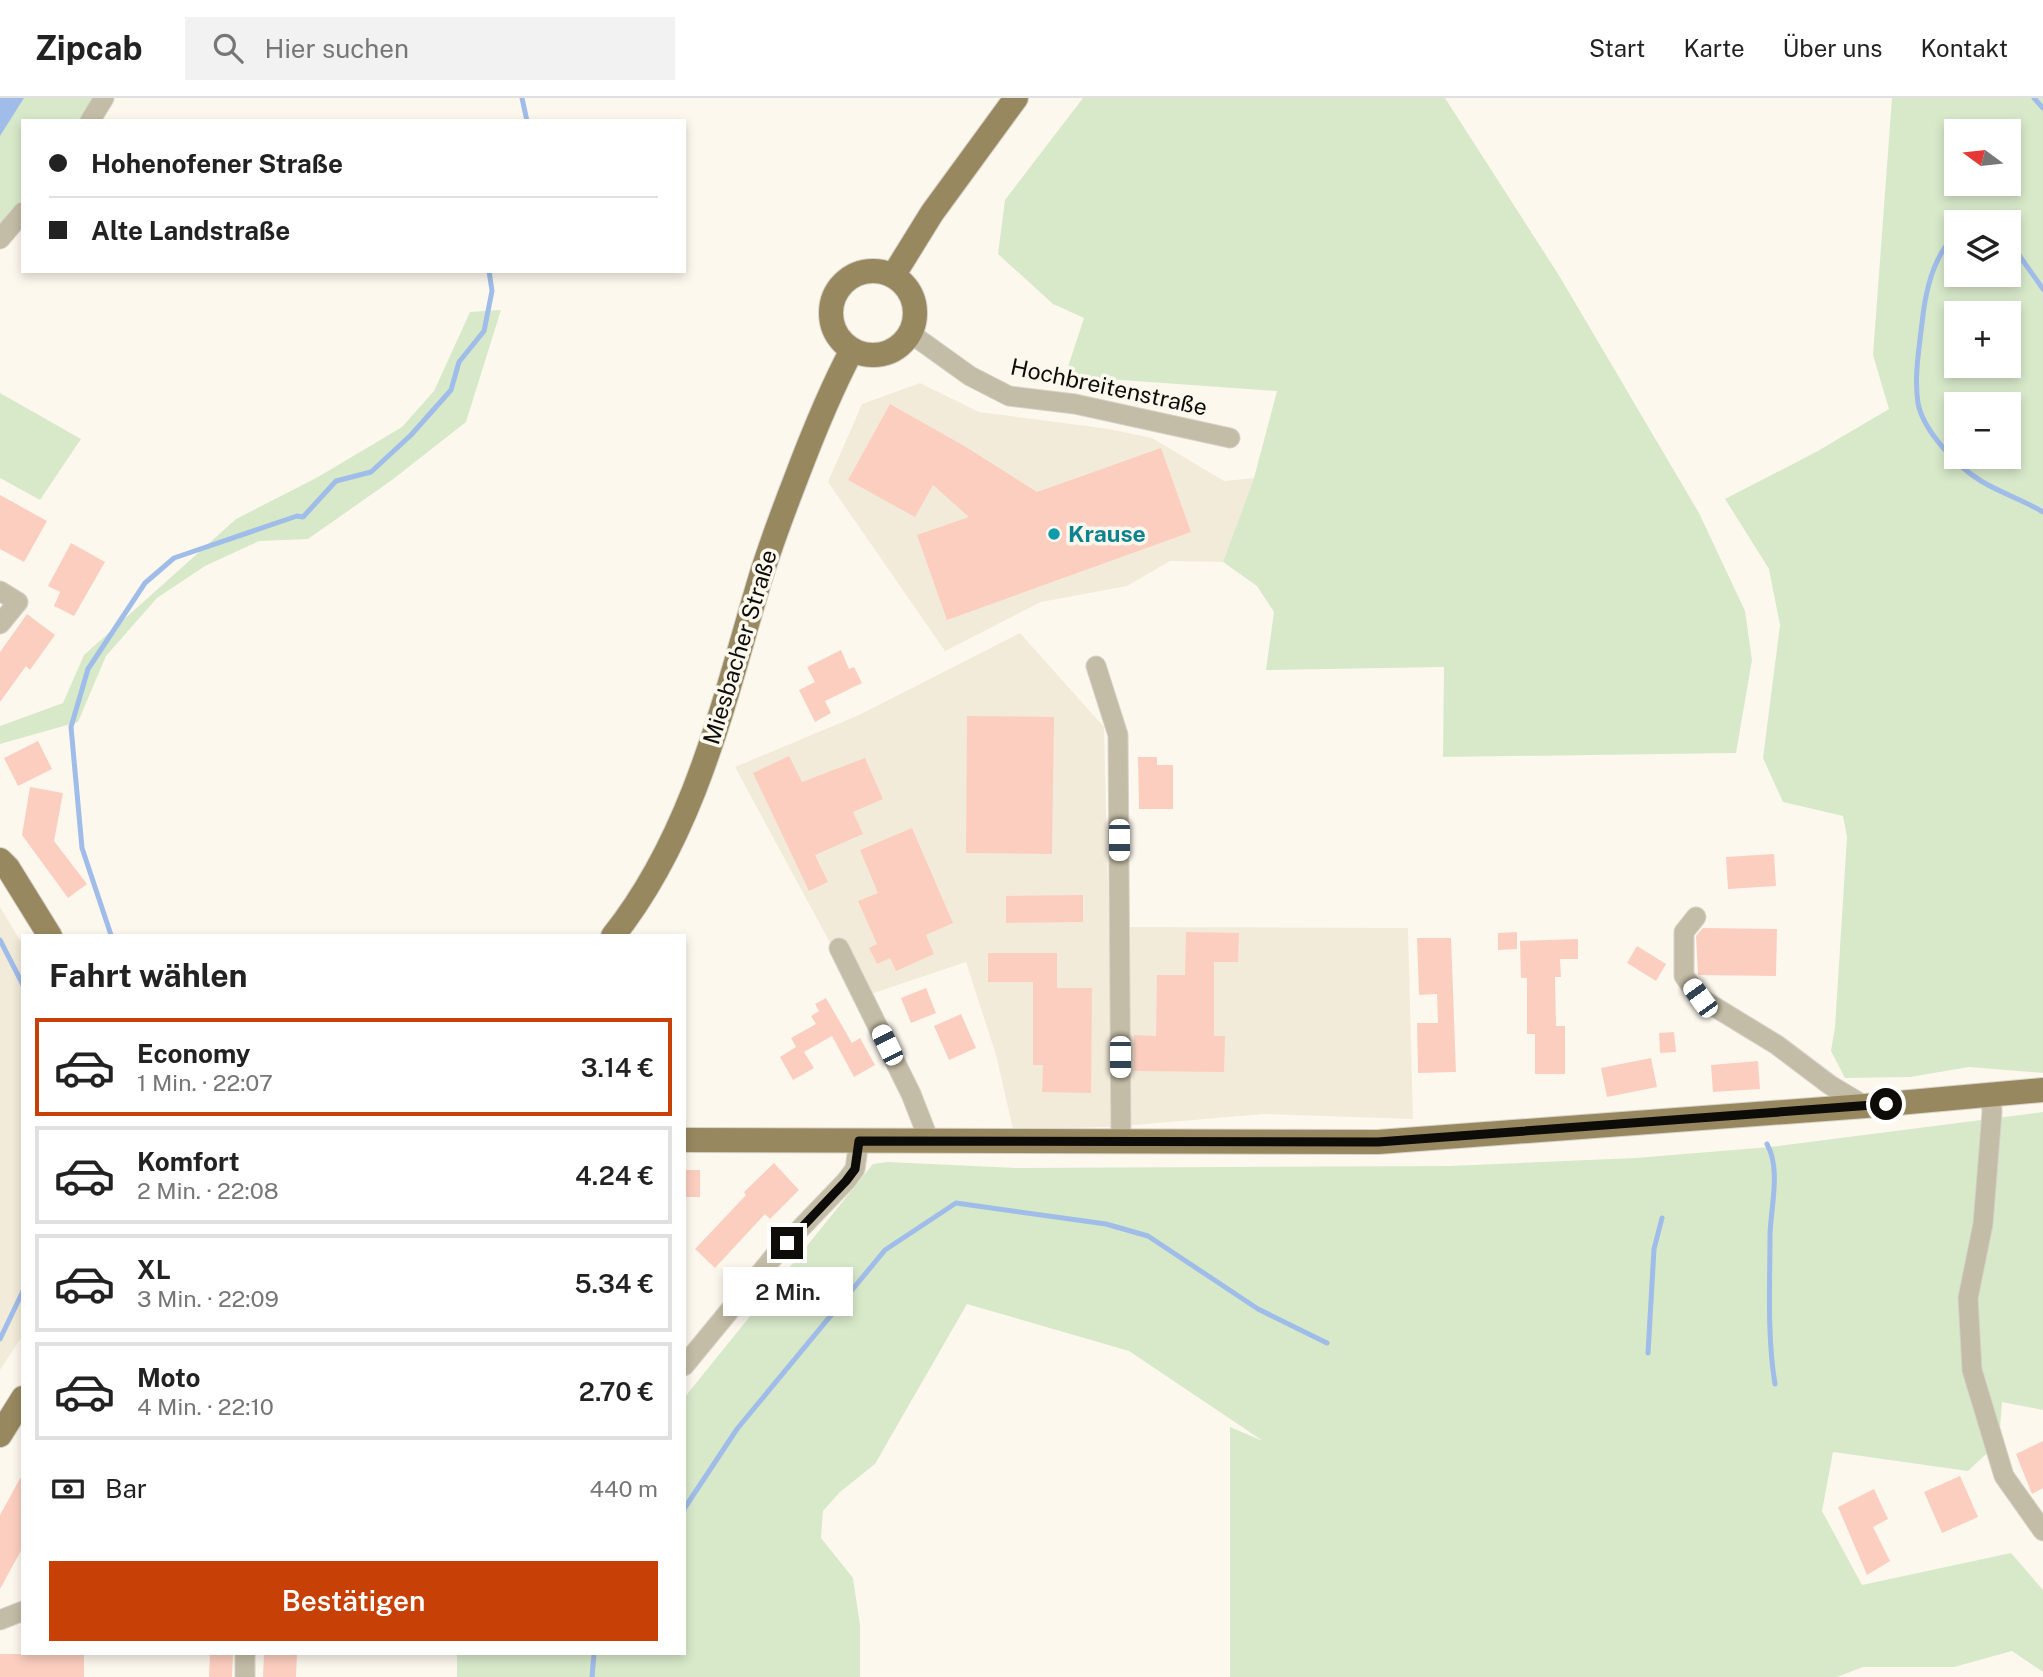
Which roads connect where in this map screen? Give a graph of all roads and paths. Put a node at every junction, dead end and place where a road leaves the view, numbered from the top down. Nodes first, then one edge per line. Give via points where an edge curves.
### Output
1 (104, 98) edge
2 (1016, 98) edge
3 (91, 119) edge
4 (21, 214) edge
5 (0, 239) edge
6 (893, 276) junction
7 (911, 332) junction
8 (852, 350) junction
9 (1230, 438) dead end
10 (0, 591) edge
11 (0, 624) edge
12 (1096, 666) dead end
13 (3, 867) edge
14 (1696, 917) dead end
15 (49, 934) edge
16 (615, 934) edge
17 (839, 948) dead end
18 (2043, 1090) edge
19 (1991, 1096) junction
20 (1865, 1106) junction
21 (686, 1140) edge
22 (929, 1140) junction
23 (859, 1141) junction
24 (1121, 1141) junction
25 (686, 1364) edge
26 (21, 1401) edge
27 (0, 1435) edge
28 (2043, 1531) edge
29 (21, 1612) edge
30 (0, 1620) edge
31 (245, 1655) edge
32 (245, 1677) edge

1 - 3 street
2 - 6 main road via 932,213
4 - 5 street
6 - 7 main road via 911,294 915,320
6 - 8 main road via 879,271 851,277 834,299 834,328
7 - 8 main road via 891,351 878,355
7 - 9 street, Hochbreitenstraße via 970,376 1009,396 1075,404
8 - 16 main road, Miesbacher Straße via 782,515 700,775 639,903
10 - 11 street via 19,602
12 - 24 street via 1118,735
13 - 15 main road
14 - 20 street via 1684,932 1684,976 1700,998
17 - 22 street
18 - 19 main road
19 - 20 main road
19 - 28 street via 1983,1224 1968,1298 1972,1370 2004,1476
20 - 24 main road via 1378,1142
21 - 23 main road
22 - 23 main road
22 - 24 main road
23 - 25 street via 855,1169 846,1181 776,1254
26 - 27 main road
29 - 30 street
31 - 32 street

